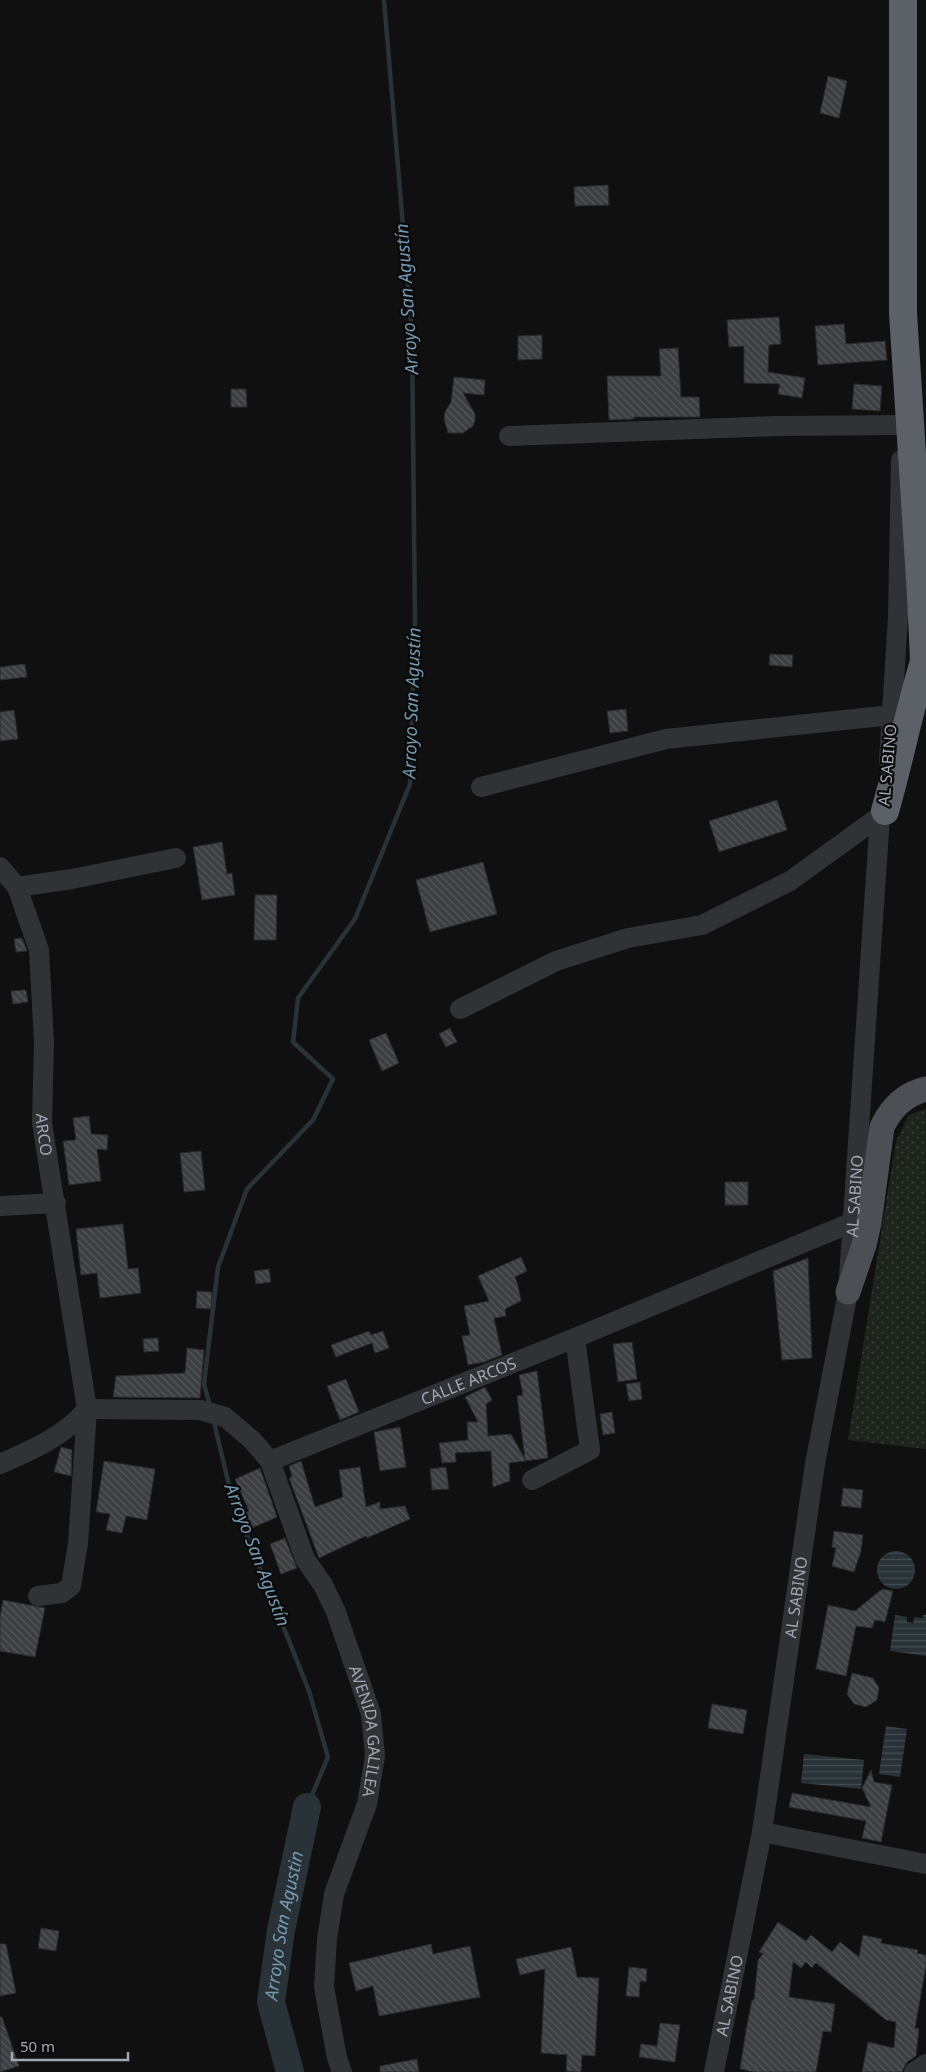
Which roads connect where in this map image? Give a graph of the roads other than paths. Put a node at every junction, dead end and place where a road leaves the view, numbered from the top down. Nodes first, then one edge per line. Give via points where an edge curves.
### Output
1 (904, 0) edge
2 (903, 313) junction
3 (901, 425) junction
4 (509, 436) dead end
5 (926, 655) edge
6 (925, 682) edge
7 (892, 715) junction
8 (926, 723) edge
9 (481, 787) dead end
10 (882, 814) junction
11 (176, 858) dead end
12 (0, 867) edge
13 (17, 887) junction
14 (460, 1009) dead end
15 (926, 1089) edge
16 (56, 1203) junction
17 (0, 1206) edge
18 (853, 1222) junction
19 (848, 1292) junction
20 (575, 1338) junction
21 (87, 1408) junction
22 (270, 1461) junction
23 (0, 1464) edge
24 (532, 1480) dead end
25 (38, 1596) dead end
26 (762, 1832) junction
27 (926, 1864) edge
28 (926, 2064) edge
29 (342, 2072) edge
30 (714, 2072) edge
31 (914, 2072) edge

1 - 2 highway
2 - 3 street, AL SABINO
2 - 6 highway, bridge
3 - 4 street
3 - 7 street, AL SABINO via 898,617
5 - 10 highway
6 - 8 highway
7 - 9 street via 666,739
7 - 10 street, AL SABINO
10 - 14 street via 790,881 702,925 628,938 556,961
10 - 18 street, AL SABINO
11 - 13 street
12 - 13 street, ARCO
13 - 16 street, ARCO via 39,950 44,1042 42,1123
15 - 19 main road via 897,1103 882,1127 870,1223
16 - 17 street
16 - 21 street, ARCO
18 - 19 street, AL SABINO
18 - 20 street, CALLE ARCOS
19 - 26 street, AL SABINO via 815,1464
20 - 22 street, CALLE ARCOS
20 - 24 street via 590,1450
21 - 22 street via 200,1410 225,1417
21 - 23 street via 59,1435
21 - 25 street, ARCO via 78,1544 71,1586 62,1593
22 - 29 street, AVENIDA GALILEA via 305,1559 336,1612 371,1714 375,1756 367,1804 334,1894 327,1939 324,1987
26 - 27 street
26 - 30 street, AL SABINO
28 - 31 street

